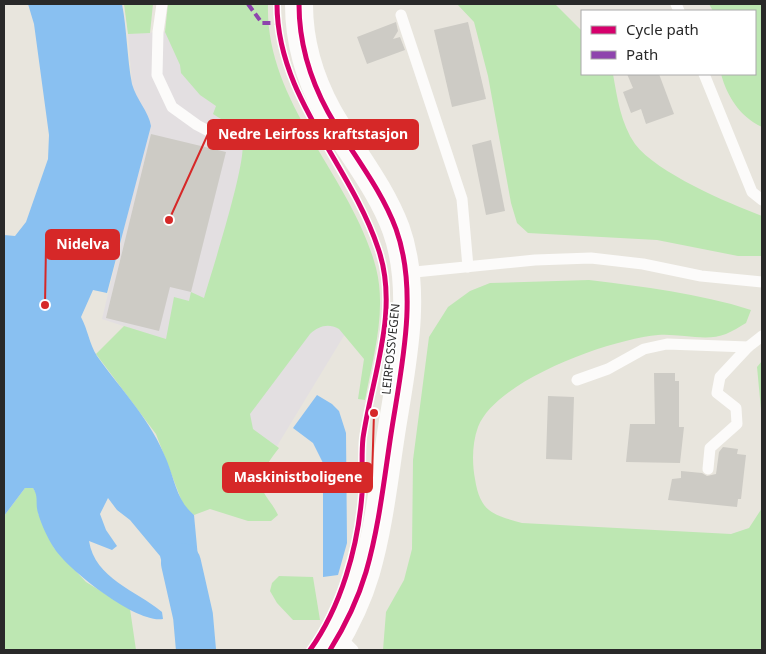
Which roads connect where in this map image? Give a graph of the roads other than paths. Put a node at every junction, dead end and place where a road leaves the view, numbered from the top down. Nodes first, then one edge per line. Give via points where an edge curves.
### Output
1 (162, 4) edge
2 (299, 4) edge
3 (401, 14) dead end
4 (704, 75) edge
5 (233, 144) dead end
6 (762, 200) edge
7 (468, 266) junction
8 (405, 273) junction
9 (762, 282) edge
10 (762, 336) edge
11 (748, 348) junction
12 (577, 380) dead end
13 (708, 468) dead end
14 (341, 646) edge

1 - 5 lane via 157,75 172,107
2 - 8 street, LEIRFOSSVEGEN via 305,54 314,82 386,206 396,230
3 - 7 lane via 462,199
4 - 6 lane via 752,192
7 - 8 lane
7 - 9 lane via 592,258 701,276
8 - 14 street, LEIRFOSSVEGEN via 404,343 379,518 366,572
10 - 11 lane
11 - 12 lane via 667,344 644,350 608,369
11 - 13 lane via 720,377 717,393 736,408 737,424 710,448

